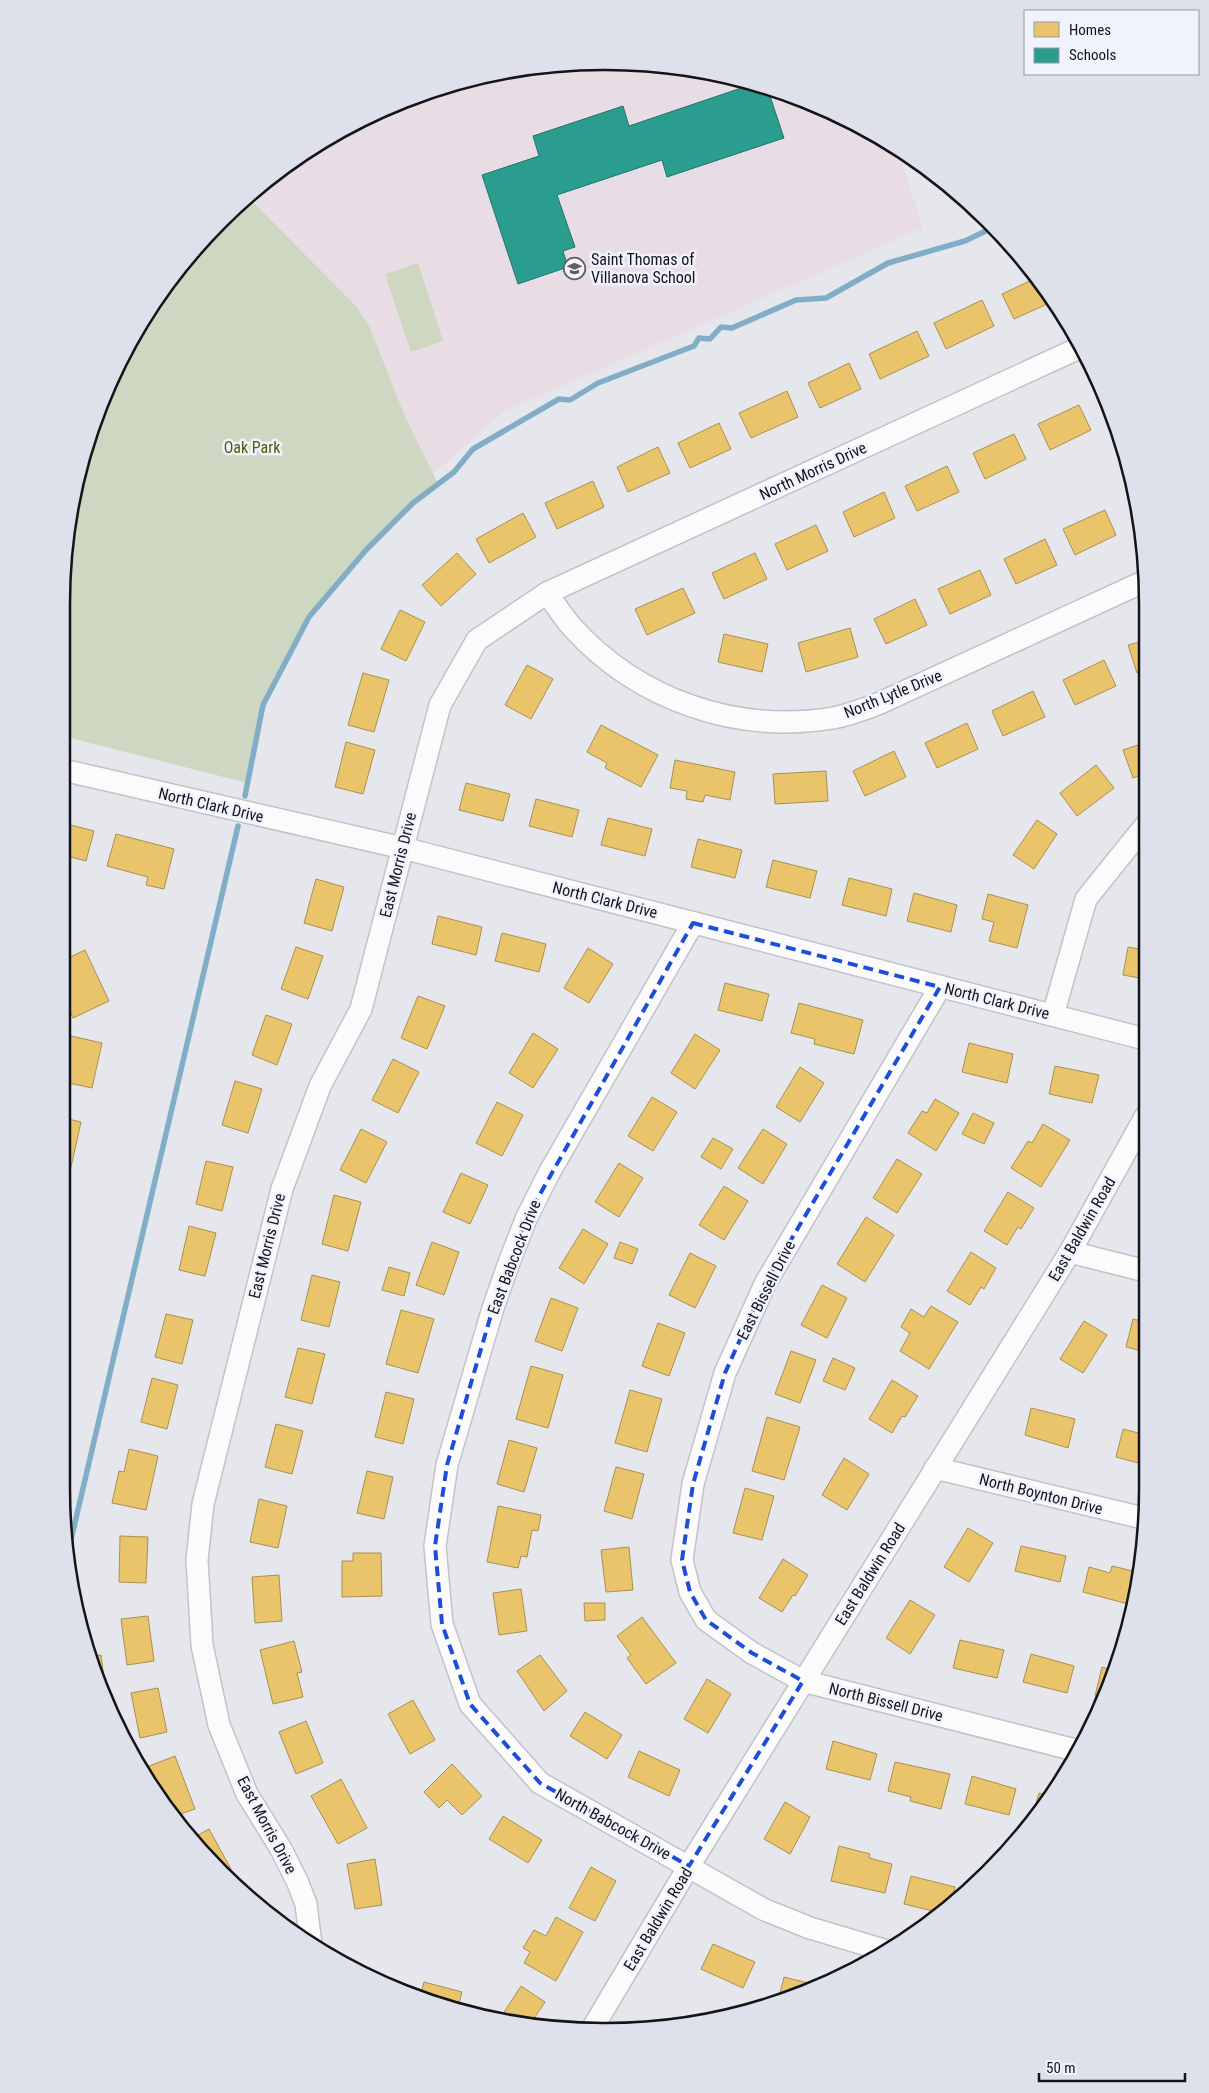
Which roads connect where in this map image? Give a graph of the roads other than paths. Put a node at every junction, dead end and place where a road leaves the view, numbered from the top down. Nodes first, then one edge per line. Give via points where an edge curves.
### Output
1 (1074, 350) edge
2 (1138, 584) edge
3 (547, 593) junction
4 (70, 772) edge
5 (1139, 833) edge
6 (403, 848) junction
7 (693, 923) junction
8 (940, 987) junction
9 (1053, 1015) junction
10 (1139, 1037) edge
11 (1139, 1128) edge
12 (1070, 1252) junction
13 (1139, 1269) edge
14 (935, 1468) junction
15 (1138, 1517) edge
16 (706, 1620) joint
17 (442, 1624) joint
18 (803, 1681) junction
19 (1071, 1749) edge
20 (689, 1866) junction
21 (310, 1934) edge
22 (877, 1948) edge
23 (596, 2023) edge

1 - 3 street, North Morris Drive
2 - 3 street, North Lytle Drive via 880,703 835,718 778,722 755,721 696,709 640,683 595,650 571,626
3 - 6 street, East Morris Drive via 477,640 440,705
4 - 6 street, North Clark Drive
5 - 9 street via 1086,899
6 - 7 street, North Clark Drive
6 - 21 street, East Morris Drive via 361,1008 320,1086 282,1189 207,1482 197,1560 202,1645 219,1725 247,1794 298,1884 306,1904
7 - 8 street, North Clark Drive
7 - 17 street, East Babcock Drive via 549,1173 507,1268 447,1465 434,1546
8 - 9 street, North Clark Drive
8 - 16 street, East Bissell Drive via 765,1284 725,1373 693,1484 682,1560 690,1592
9 - 10 street, North Clark Drive
11 - 12 street, East Baldwin Road
12 - 13 street
12 - 14 street, East Baldwin Road
14 - 15 street, North Boynton Drive
14 - 18 street, East Baldwin Road
16 - 18 street, North Bissell Drive via 752,1653
17 - 20 street, North Babcock Drive via 470,1704 540,1783
18 - 19 street, North Bissell Drive
18 - 20 street, East Baldwin Road
20 - 22 street, North Babcock Drive via 765,1910 810,1928
20 - 23 street, East Baldwin Road

